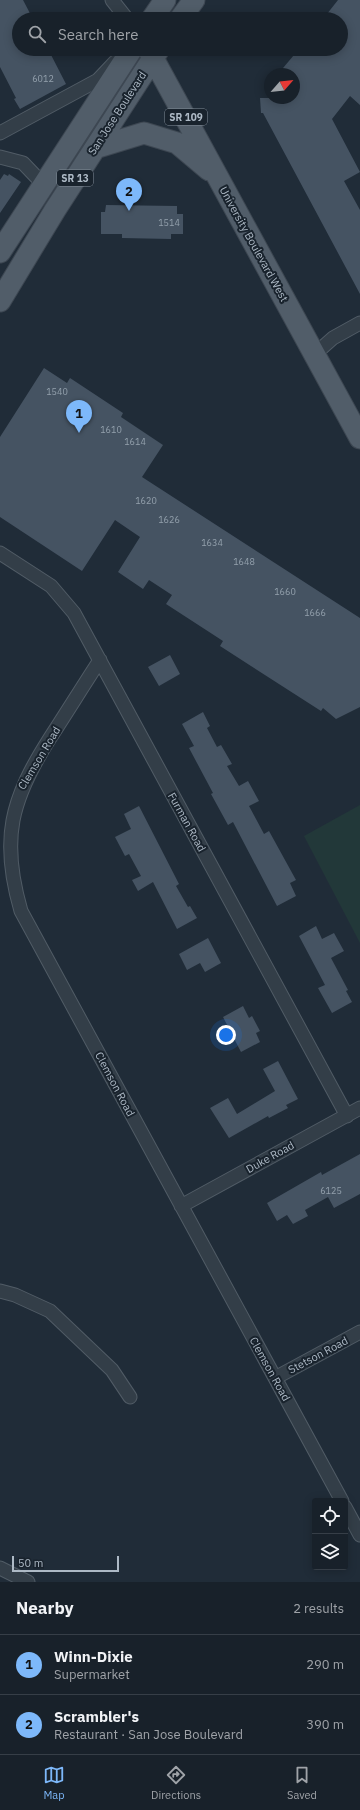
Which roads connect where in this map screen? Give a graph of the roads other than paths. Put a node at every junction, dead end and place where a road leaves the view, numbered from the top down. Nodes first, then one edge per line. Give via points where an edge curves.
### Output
1 (112, 0) edge
2 (165, 0) edge
3 (194, 0) edge
4 (121, 12) edge
5 (157, 12) edge
6 (185, 12) edge
7 (121, 56) edge
8 (127, 56) edge
9 (152, 56) edge
10 (156, 56) edge
11 (0, 133) edge
12 (95, 148) junction
13 (0, 157) edge
14 (217, 176) junction
15 (44, 185) junction
16 (0, 252) edge
17 (0, 301) edge
18 (360, 323) edge
19 (315, 354) junction
20 (360, 438) edge
21 (0, 554) edge
22 (100, 660) junction
23 (360, 1108) edge
24 (347, 1116) junction
25 (181, 1206) junction
26 (0, 1290) edge
27 (360, 1332) edge
28 (275, 1378) junction
29 (130, 1398) dead end
30 (340, 1498) edge
31 (348, 1512) edge
32 (360, 1534) edge
33 (0, 1568) edge
34 (28, 1582) edge

1 - 4 street
2 - 5 main road
3 - 6 main road
7 - 11 street via 98,80
8 - 15 main road, San Jose Boulevard / SR 13
9 - 12 main road, San Jose Boulevard / SR 13
10 - 14 main road, University Boulevard West / SR 109
12 - 14 main road via 144,134 177,143
12 - 17 main road, San Jose Boulevard / SR 13
13 - 15 street via 23,163
14 - 19 main road, University Boulevard West / SR 109
15 - 16 main road, San Jose Boulevard / SR 13
18 - 19 street via 333,338
19 - 20 main road, University Boulevard West / SR 109
21 - 22 street, Furman Road via 58,592 74,613
22 - 24 street, Furman Road
22 - 25 street, Clemson Road via 22,784 8,826 7,865 13,892 21,911
23 - 24 street, Duke Road
24 - 25 street, Duke Road
25 - 28 street, Clemson Road
26 - 29 street via 50,1311 112,1370
27 - 28 street, Stetson Road
28 - 30 street, Clemson Road
31 - 32 street
33 - 34 street

